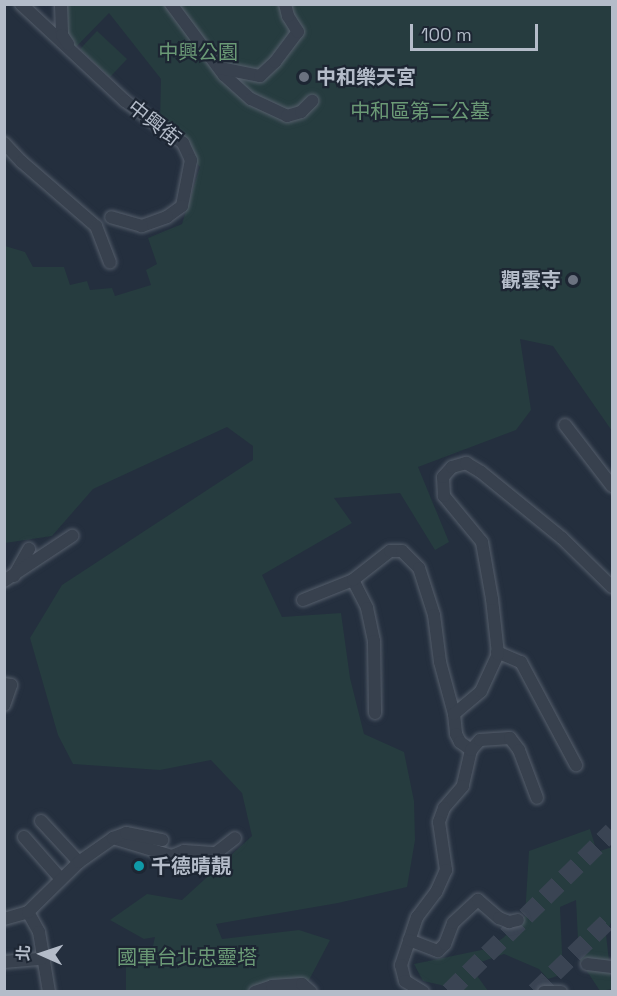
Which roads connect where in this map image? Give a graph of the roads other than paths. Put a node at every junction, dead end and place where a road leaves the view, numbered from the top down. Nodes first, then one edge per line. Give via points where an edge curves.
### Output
1 (21, 4) edge
2 (61, 4) edge
3 (171, 4) edge
4 (285, 4) edge
5 (71, 48) junction
6 (219, 67) junction
7 (312, 101) dead end
8 (4, 143) edge
9 (111, 217) dead end
10 (110, 262) dead end
11 (565, 425) dead end
12 (612, 486) edge
13 (72, 536) dead end
14 (29, 549) dead end
15 (12, 577) edge
16 (354, 580) junction
17 (612, 587) edge
18 (303, 600) dead end
19 (497, 652) junction
20 (8, 684) edge
21 (4, 705) edge
22 (375, 713) dead end
23 (454, 714) junction
24 (471, 750) junction
25 (576, 765) dead end
26 (537, 798) dead end
27 (41, 821) dead end
28 (24, 837) dead end
29 (113, 838) junction
30 (234, 838) dead end
31 (162, 840) dead end
32 (79, 862) junction
33 (60, 878) junction
34 (28, 912) junction
35 (4, 919) edge
36 (518, 920) dead end
37 (409, 940) junction
38 (41, 958) junction
39 (4, 962) edge
40 (586, 964) dead end
41 (612, 967) edge
42 (49, 992) edge
43 (255, 992) edge
44 (311, 992) edge
45 (423, 992) edge
46 (544, 992) edge
47 (561, 992) edge

1 - 5 street, 中興街
2 - 5 street via 62,35
3 - 6 street
4 - 6 street via 298,32 275,62 260,76
5 - 9 street, 中興街 via 125,101 183,143 191,160 182,206 167,217 142,226
6 - 7 street via 250,99 287,116 301,112
8 - 10 street via 96,226
11 - 12 street
13 - 15 street
14 - 15 street
16 - 18 street
16 - 22 street via 368,608 374,640
16 - 23 street via 390,551 402,551 419,568 434,615 440,662
17 - 19 street via 562,538 482,472 466,463 452,467 443,477 444,496 482,542
19 - 23 street via 481,691
19 - 25 street via 521,662
20 - 21 street
23 - 24 street via 456,734
24 - 26 street via 480,740 510,738 519,750
24 - 37 street via 463,786 444,808 439,822 446,870 436,892 417,916
27 - 32 street
28 - 33 street
29 - 30 street via 172,856 184,851 216,853
29 - 31 street via 126,833
29 - 32 street
32 - 33 street
33 - 34 street
34 - 35 street
34 - 38 street via 39,932
36 - 37 street via 499,918 478,900 453,923 438,951
37 - 45 street via 401,965 405,981
38 - 39 street
38 - 42 street
40 - 41 street
43 - 44 street via 272,986 302,984
46 - 47 street

